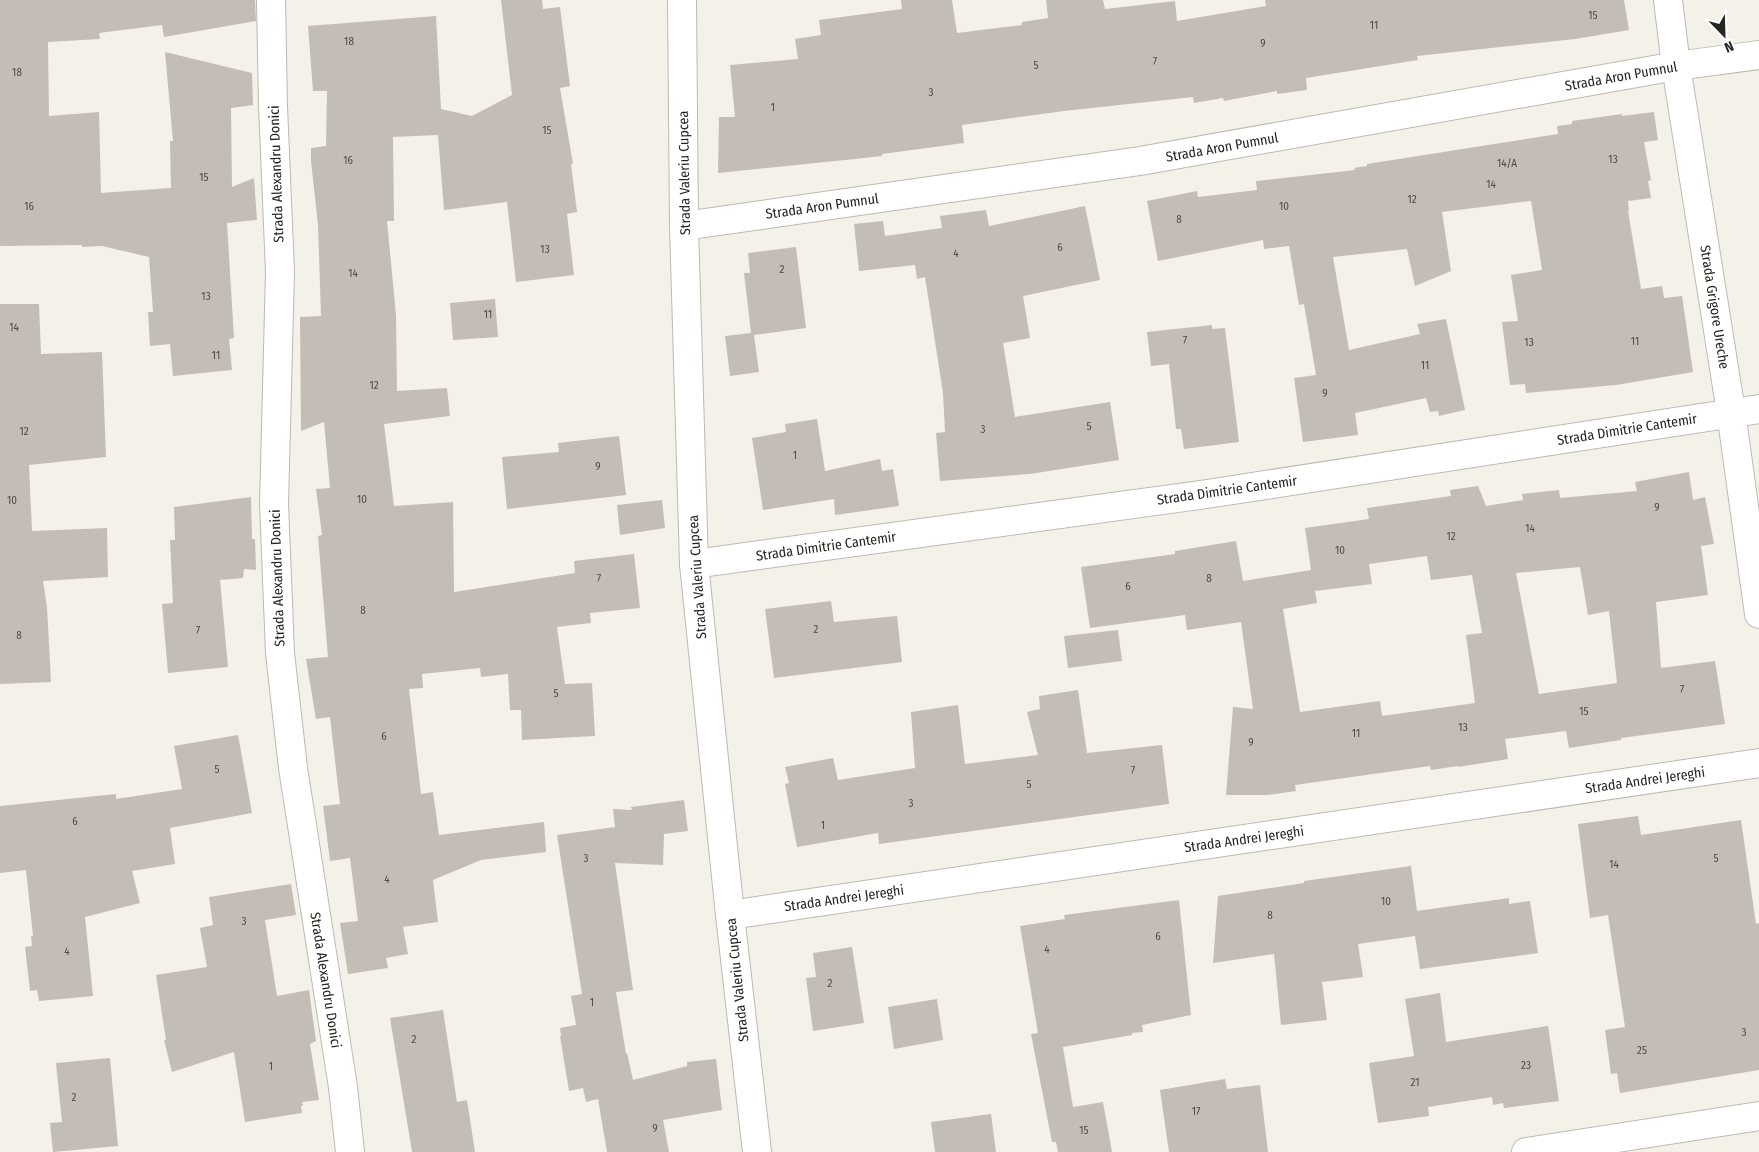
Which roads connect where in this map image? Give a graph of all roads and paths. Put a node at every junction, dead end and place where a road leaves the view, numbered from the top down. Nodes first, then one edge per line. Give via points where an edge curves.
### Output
1 (271, 0) edge
2 (682, 0) edge
3 (1668, 0) edge
4 (1759, 55) edge
5 (1676, 66) junction
6 (684, 226) junction
7 (1759, 409) edge
8 (1731, 412) junction
9 (694, 564) junction
10 (1759, 614) edge
11 (1759, 763) edge
12 (730, 915) junction
13 (1759, 1116) edge
14 (350, 1152) edge
15 (756, 1152) edge
16 (1526, 1152) edge

1 - 14 street, Strada Alexandru Donici via 280,272 274,504 280,652 293,768 343,1087
2 - 6 street, Strada Valeriu Cupcea
3 - 5 street, Strada Grigore Ureche
4 - 5 street, Strada Aron Pumnul
5 - 6 street, Strada Aron Pumnul via 1140,162
5 - 8 street, Strada Grigore Ureche
6 - 9 street, Strada Valeriu Cupcea
7 - 8 street, Strada Dimitrie Cantemir
8 - 9 street, Strada Dimitrie Cantemir via 1207,494
8 - 10 street, Strada Grigore Ureche
9 - 12 street, Strada Valeriu Cupcea
11 - 12 street, Strada Andrei Jereghi
12 - 15 street, Strada Valeriu Cupcea
13 - 16 street

